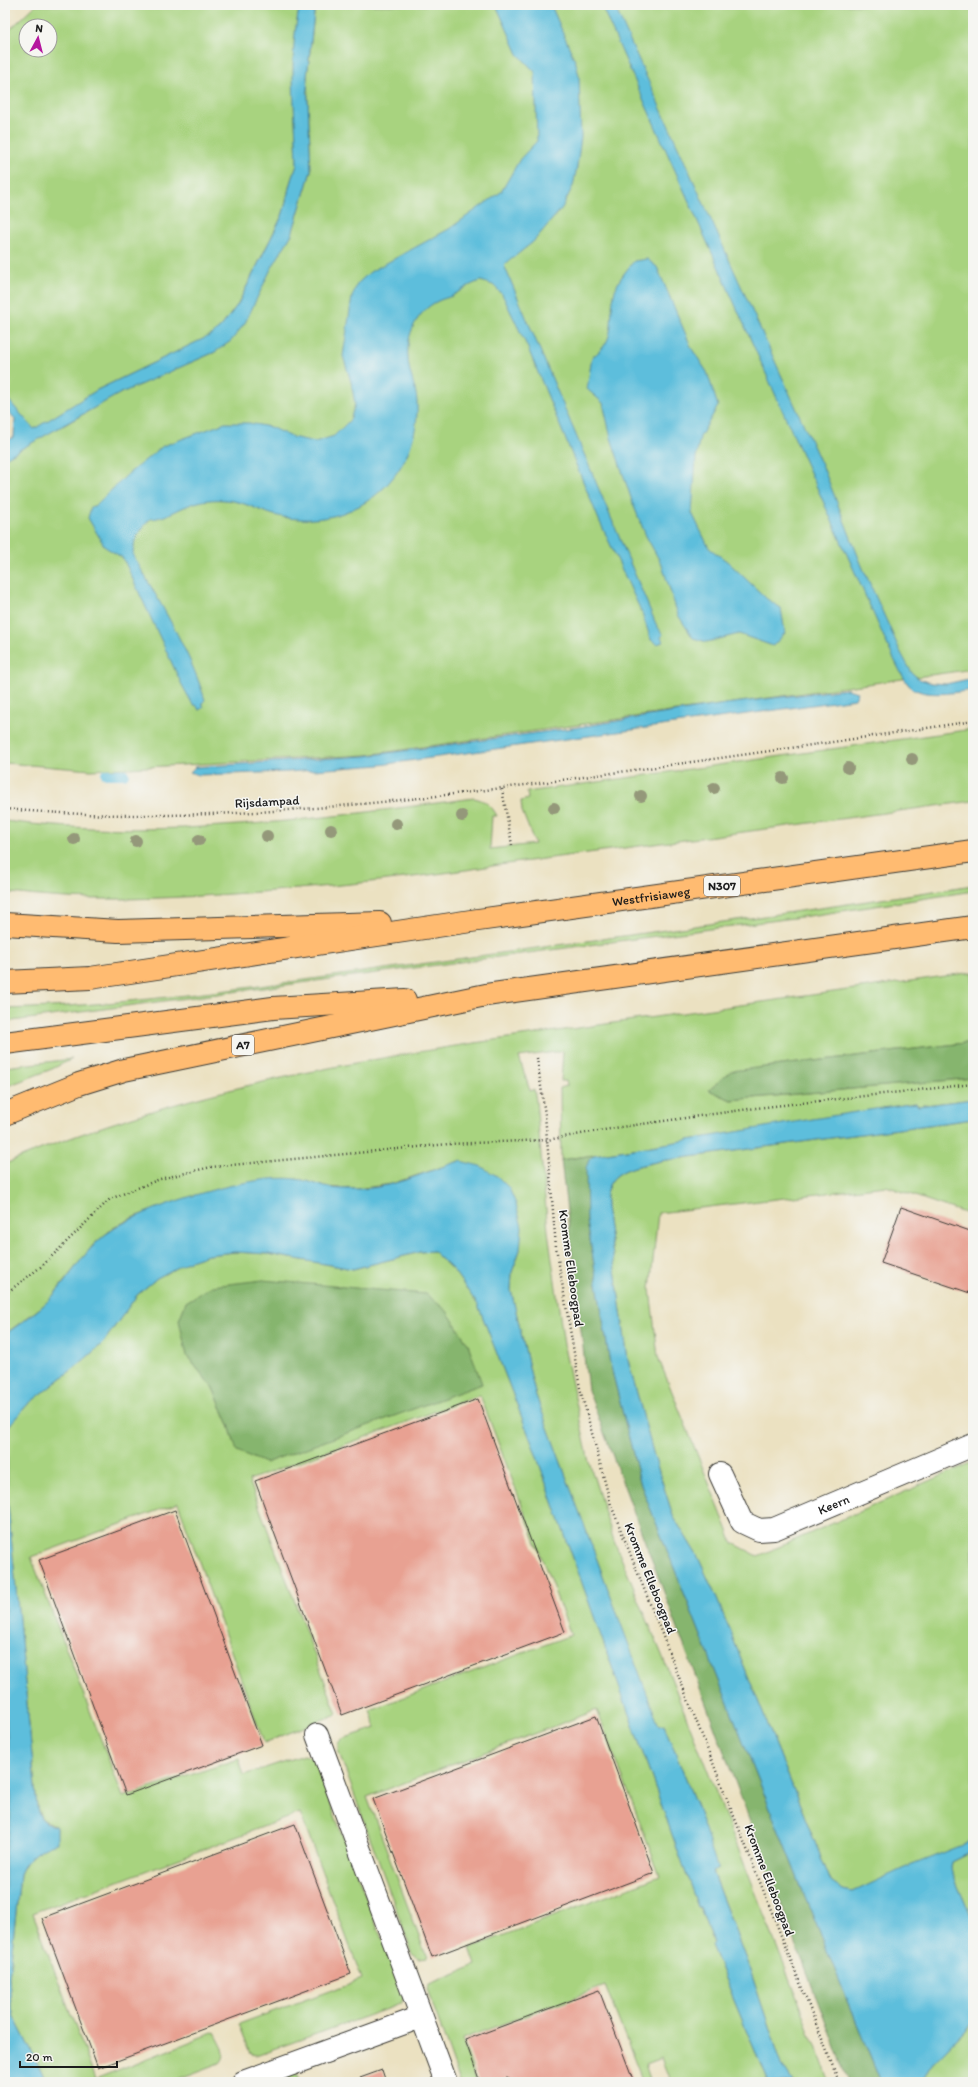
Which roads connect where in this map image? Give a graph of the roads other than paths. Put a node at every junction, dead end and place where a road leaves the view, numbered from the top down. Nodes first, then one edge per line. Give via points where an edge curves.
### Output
1 (973, 851) edge
2 (471, 921) junction
3 (5, 924) edge
4 (973, 927) edge
5 (5, 982) edge
6 (486, 995) junction
7 (5, 1043) edge
8 (5, 1114) edge
9 (973, 1445) edge
10 (720, 1474) dead end
11 (317, 1735) dead end
12 (422, 2017) junction
13 (243, 2082) edge
14 (446, 2082) edge

1 - 2 highway, Westfrisiaweg / N307
2 - 3 highway via 118,931
2 - 5 highway via 90,978
4 - 6 highway
6 - 7 highway via 273,1008
6 - 8 highway, A7 via 124,1070 79,1084
9 - 10 lane, Keern via 774,1529 758,1530 742,1522
11 - 12 lane
12 - 13 lane
12 - 14 lane

